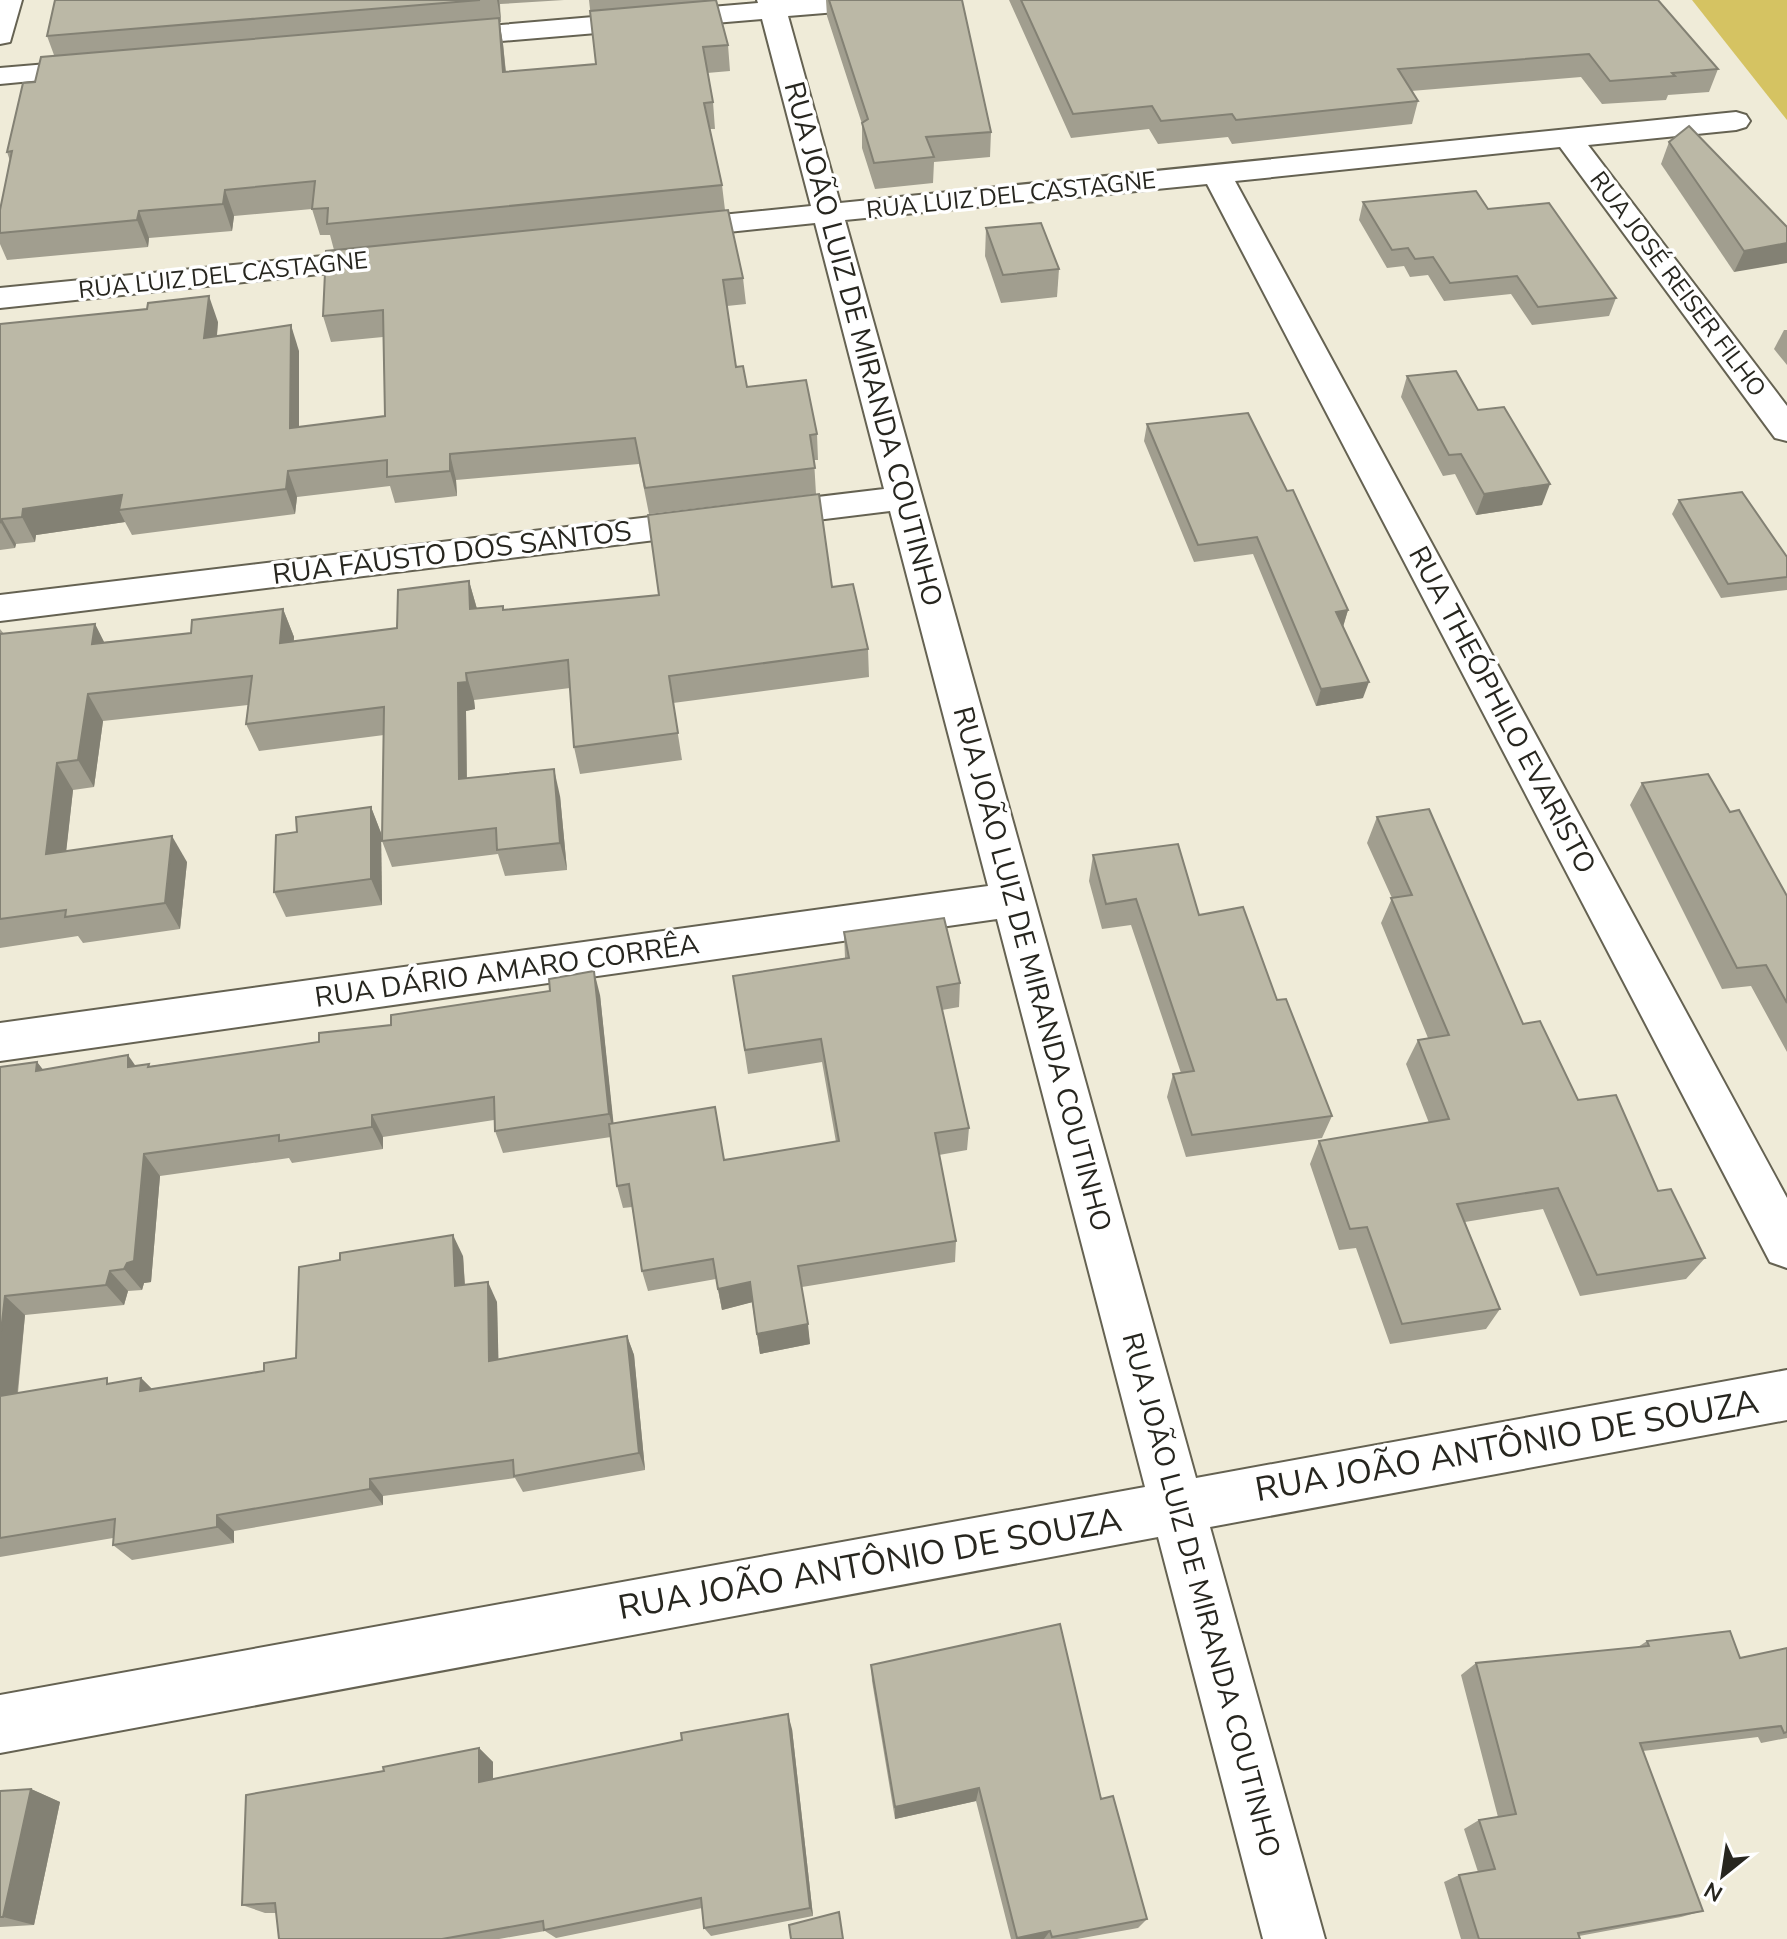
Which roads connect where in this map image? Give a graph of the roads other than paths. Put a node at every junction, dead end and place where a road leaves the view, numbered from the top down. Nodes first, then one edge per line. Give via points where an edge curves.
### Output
1 (9, 0) edge
2 (886, 0) edge
3 (771, 5) edge
4 (0, 36) edge
5 (410, 41) edge
6 (126, 66) edge
7 (0, 76) edge
8 (1736, 121) dead end
9 (1568, 138) junction
10 (1216, 173) junction
11 (827, 213) junction
12 (636, 233) edge
13 (414, 256) edge
14 (0, 298) edge
15 (1787, 430) edge
16 (904, 498) junction
17 (0, 608) edge
18 (1013, 900) junction
19 (0, 1042) edge
20 (1787, 1246) edge
21 (1787, 1395) edge
22 (1177, 1507) junction
23 (0, 1724) edge
24 (1294, 1939) edge

1 - 4 street
2 - 3 street
3 - 5 street
3 - 11 street, RUA JOÃO LUIZ DE MIRANDA COUTINHO
6 - 7 street
8 - 9 street, RUA LUIZ DEL CASTAGNE
9 - 10 street, RUA LUIZ DEL CASTAGNE
9 - 15 street, RUA JOSÉ REISER FILHO
10 - 11 street, RUA LUIZ DEL CASTAGNE
10 - 20 street, RUA THEÓPHILO EVARISTO
11 - 12 street, RUA LUIZ DEL CASTAGNE
11 - 16 street, RUA JOÃO LUIZ DE MIRANDA COUTINHO
13 - 14 street, RUA LUIZ DEL CASTAGNE
16 - 17 street, RUA FAUSTO DOS SANTOS
16 - 18 street, RUA JOÃO LUIZ DE MIRANDA COUTINHO
18 - 19 street, RUA DÁRIO AMARO CORRÊA
18 - 22 street, RUA JOÃO LUIZ DE MIRANDA COUTINHO
21 - 22 street, RUA JOÃO ANTÔNIO DE SOUZA
22 - 23 street, RUA JOÃO ANTÔNIO DE SOUZA
22 - 24 street, RUA JOÃO LUIZ DE MIRANDA COUTINHO

